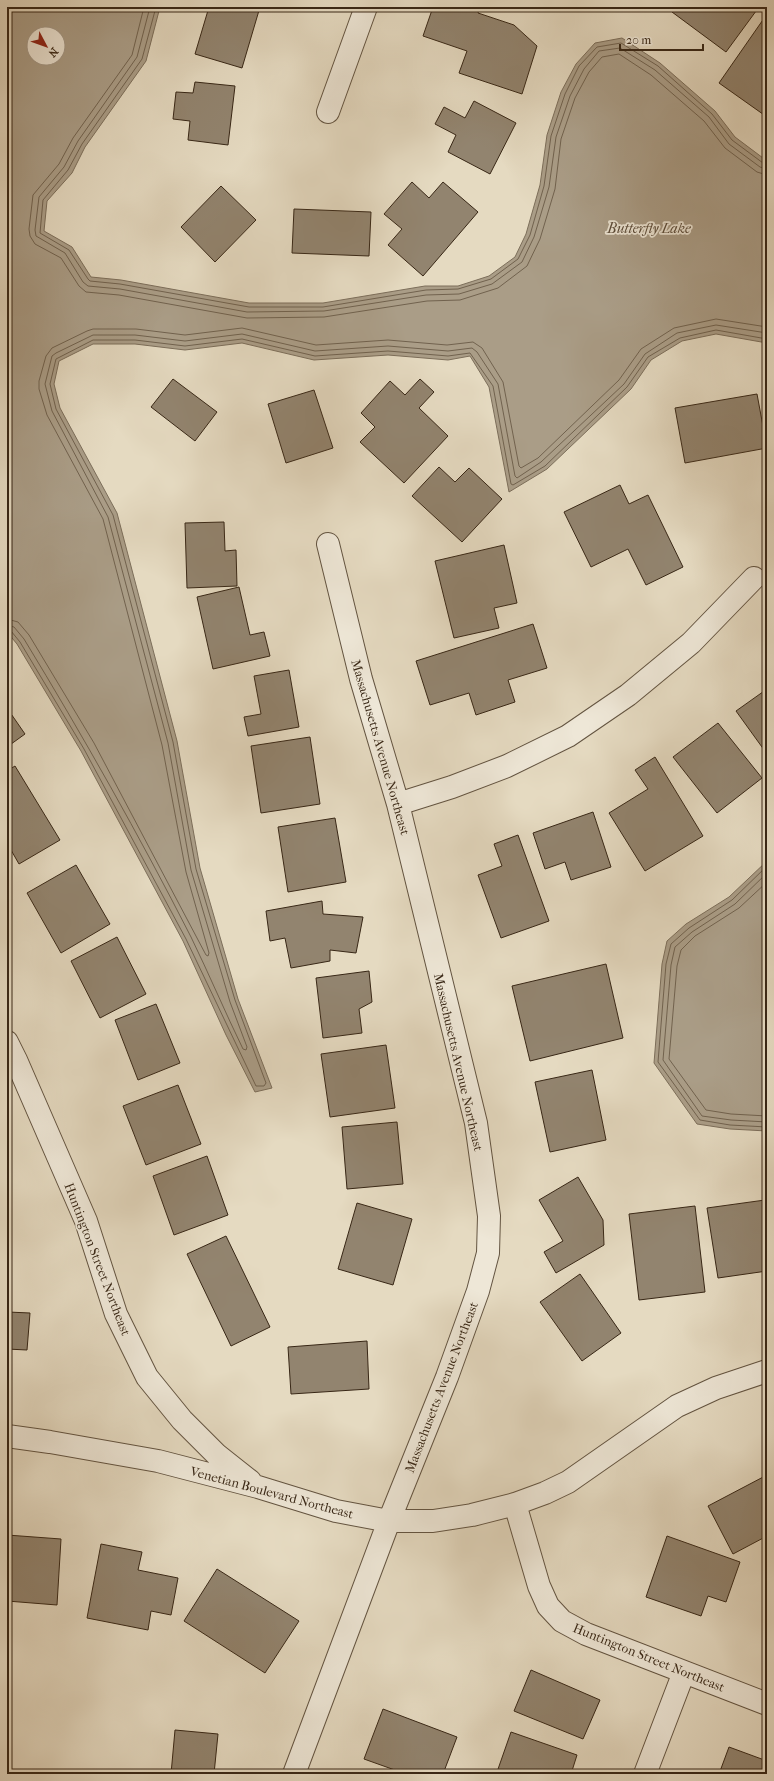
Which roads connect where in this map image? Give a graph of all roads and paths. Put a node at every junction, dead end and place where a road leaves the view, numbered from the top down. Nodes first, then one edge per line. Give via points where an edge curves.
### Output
1 (366, 7) edge
2 (328, 112) dead end
3 (328, 544) dead end
4 (754, 578) dead end
5 (398, 804) junction
6 (7, 1042) edge
7 (767, 1371) edge
8 (7, 1436) edge
9 (258, 1487) junction
10 (515, 1504) junction
11 (389, 1521) junction
12 (684, 1672) junction
13 (767, 1704) edge
14 (294, 1774) edge
15 (645, 1774) edge

1 - 2 street
3 - 5 street, Massachusetts Avenue Northeast via 361,679
4 - 5 street via 691,643 628,695 568,736 507,766
5 - 11 street, Massachusetts Avenue Northeast via 476,1123 489,1216 488,1253 478,1291 447,1377
6 - 9 street, Huntington Street Northeast via 86,1221 116,1314 147,1377 182,1420 212,1450
7 - 10 street, Venetian Boulevard Northeast via 716,1388 677,1406 568,1482
8 - 9 street, Venetian Boulevard Northeast via 158,1461
9 - 11 street, Venetian Boulevard Northeast via 336,1511
10 - 11 street, Venetian Boulevard Northeast via 472,1515 433,1520
10 - 12 street, Huntington Street Northeast via 539,1586 548,1606 562,1621 586,1634
11 - 14 street, Massachusetts Avenue Northeast
12 - 13 street, Huntington Street Northeast
12 - 15 street

